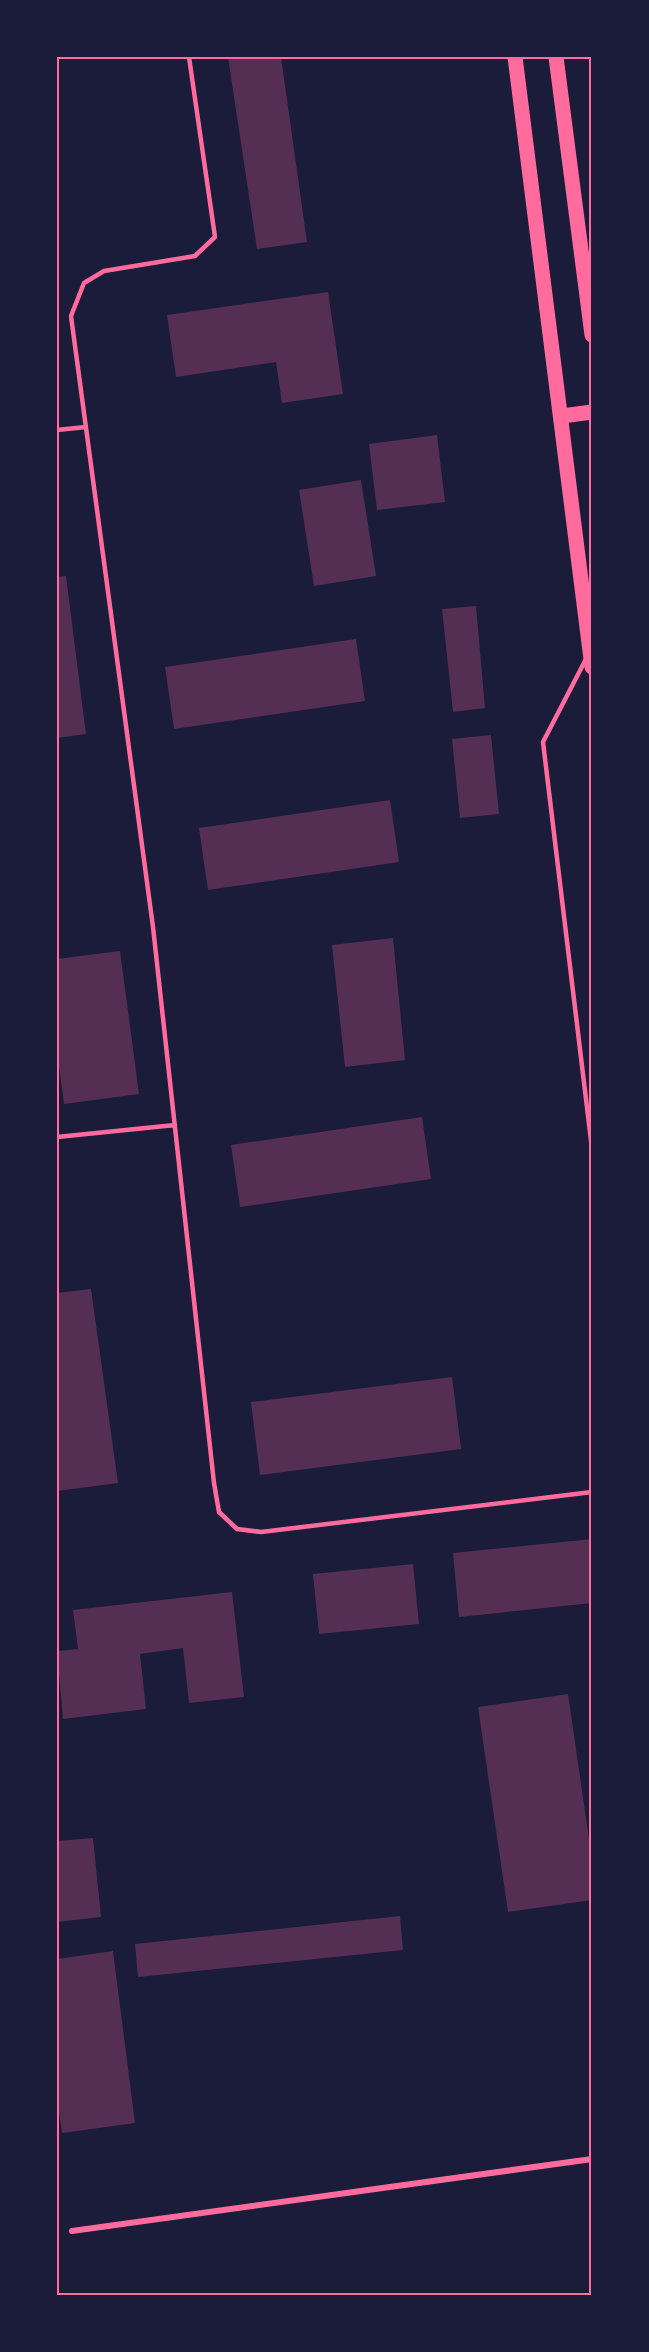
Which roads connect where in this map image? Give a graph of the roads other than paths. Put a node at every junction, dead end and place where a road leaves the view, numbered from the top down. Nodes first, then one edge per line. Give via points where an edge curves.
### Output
1 (189, 57) edge
2 (515, 57) edge
3 (556, 57) edge
4 (592, 335) edge
5 (592, 412) edge
6 (562, 416) junction
7 (86, 427) junction
8 (57, 430) edge
9 (590, 651) junction
10 (592, 667) edge
11 (175, 1125) junction
12 (57, 1137) edge
13 (592, 1149) edge
14 (592, 1492) edge
15 (592, 2159) edge
16 (72, 2231) dead end

1 - 7 lane via 215,237 195,256 104,271 84,283 71,316
2 - 6 main road
3 - 4 main road
5 - 6 main road
6 - 9 main road
7 - 8 lane
7 - 11 lane via 153,927
9 - 10 main road
9 - 13 lane via 543,742
11 - 12 lane
11 - 14 lane via 214,1483 219,1512 237,1529 261,1532
15 - 16 street

